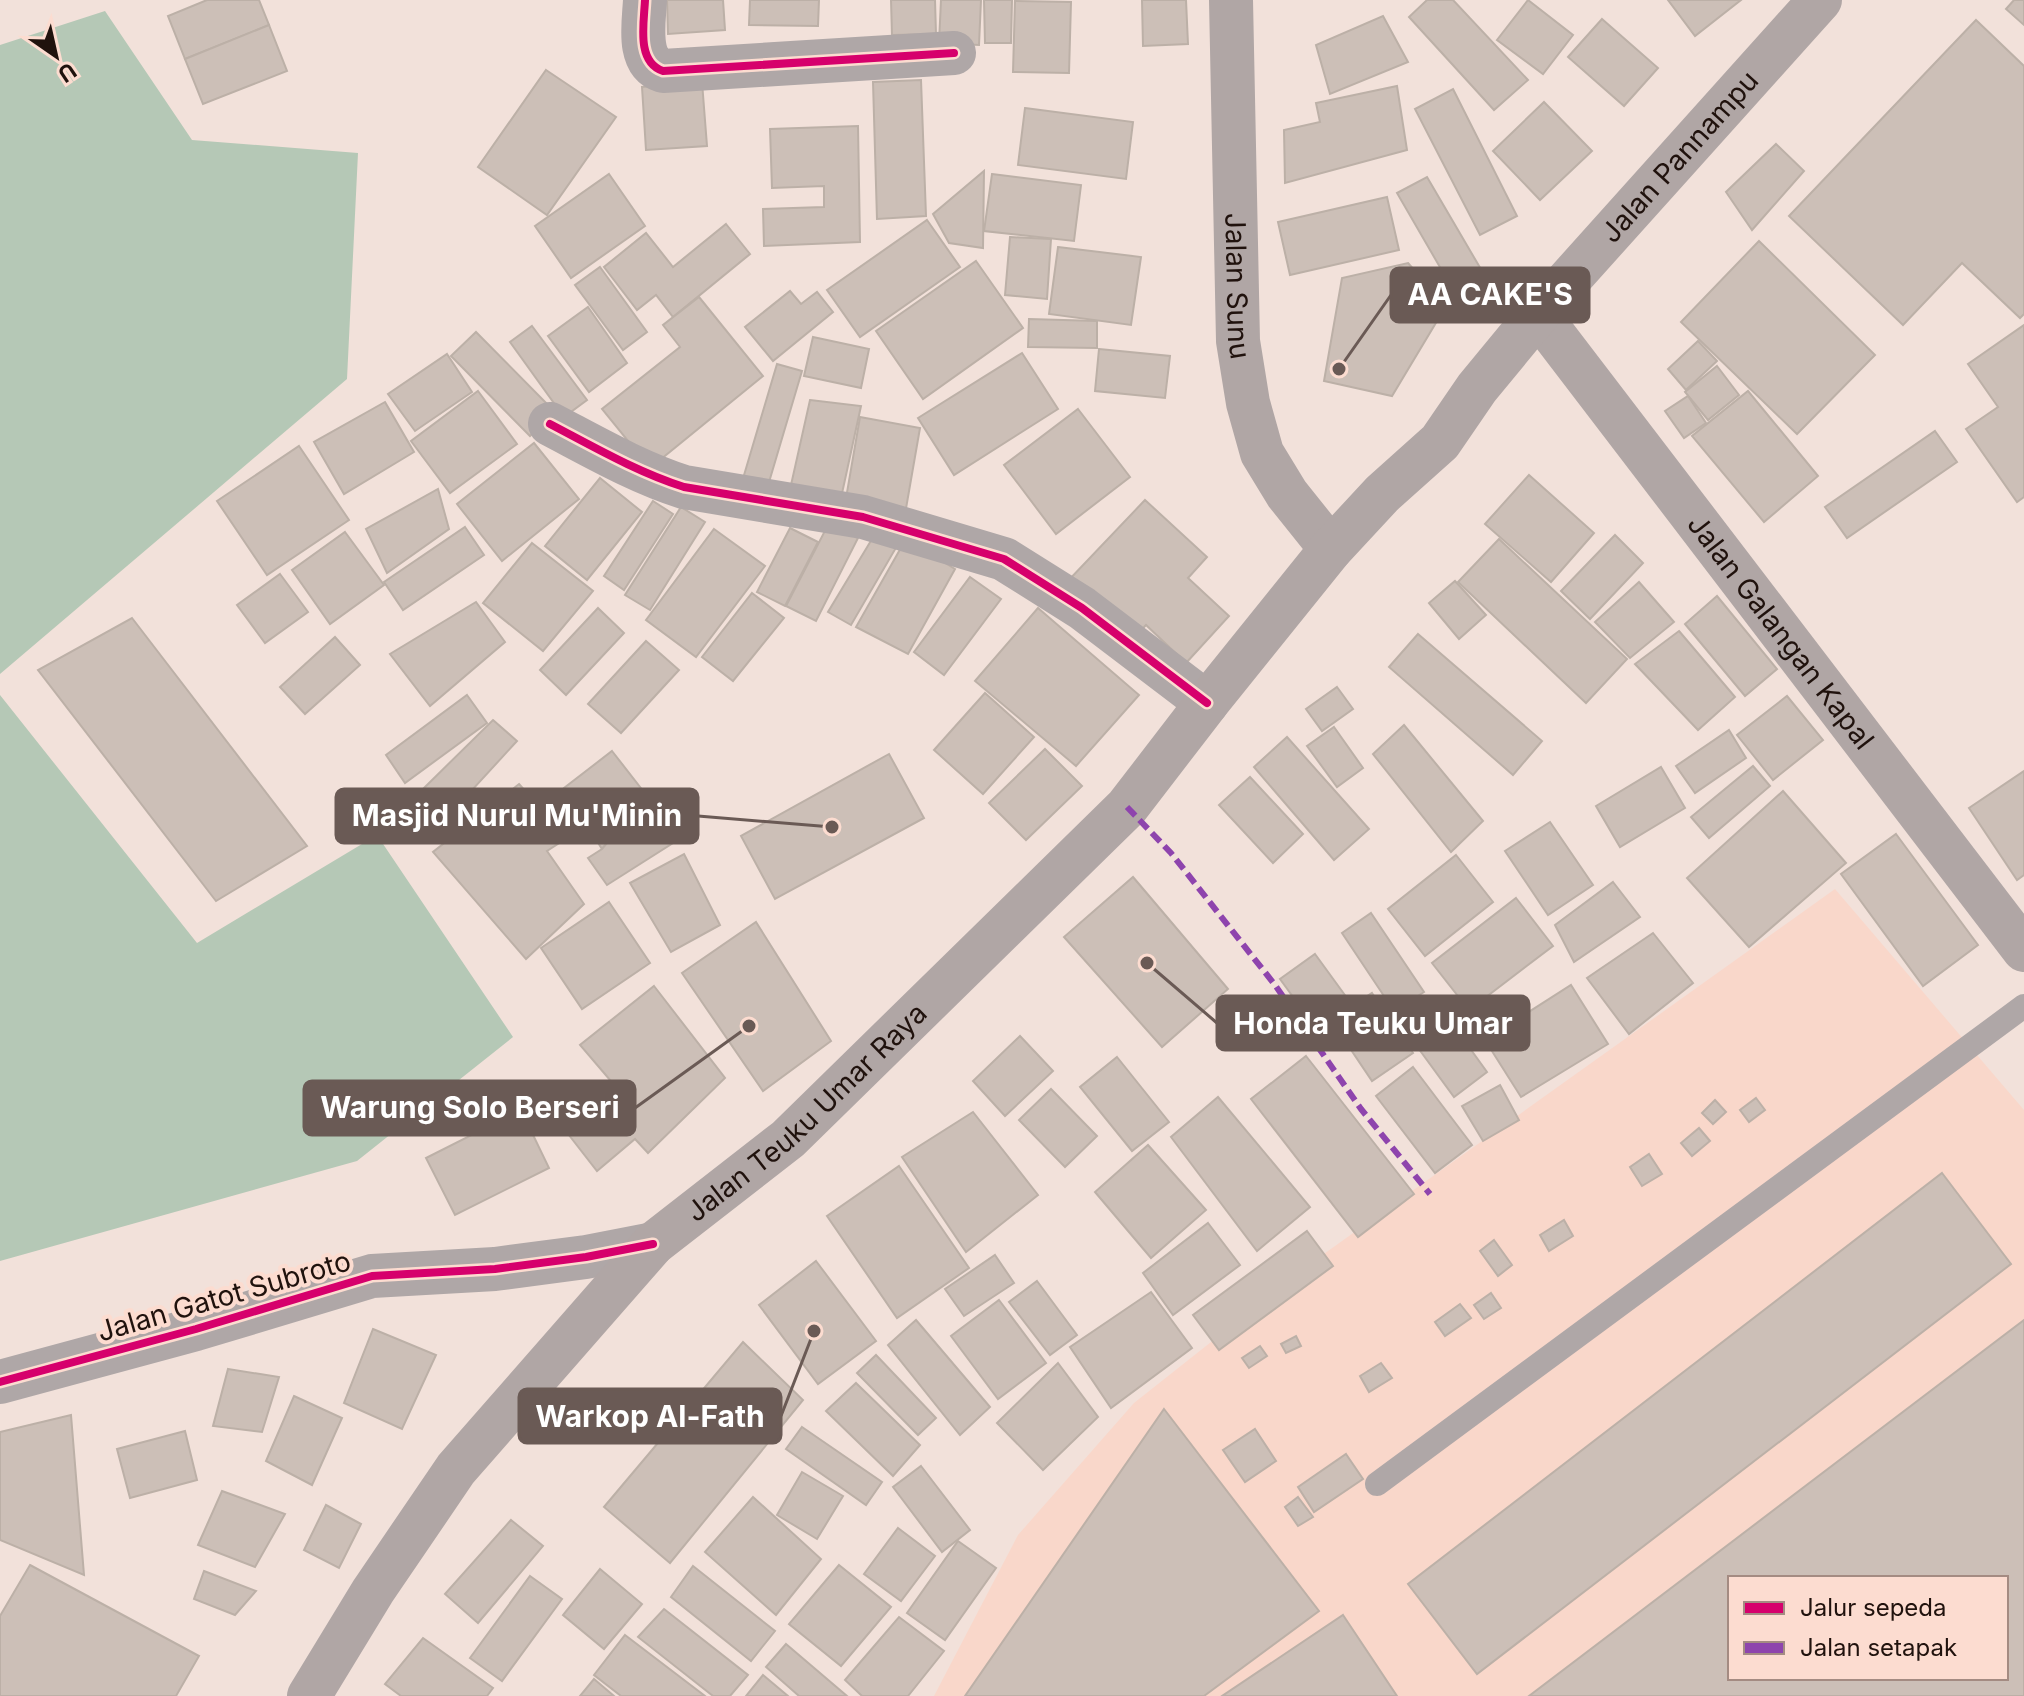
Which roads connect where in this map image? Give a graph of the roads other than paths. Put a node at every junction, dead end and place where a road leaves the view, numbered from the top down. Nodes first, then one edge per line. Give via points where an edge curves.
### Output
1 (645, 0) edge
2 (1231, 0) edge
3 (1820, 0) edge
4 (954, 53) dead end
5 (1538, 314) junction
6 (550, 424) dead end
7 (1331, 549) junction
8 (1207, 703) junction
9 (2024, 950) edge
10 (2024, 1006) edge
11 (653, 1244) junction
12 (0, 1382) edge
13 (1377, 1484) dead end
14 (309, 1696) edge

1 - 4 street via 643,41 654,68 663,71
2 - 7 main road, Jalan Sunu via 1238,341 1248,403 1262,453
3 - 5 main road, Jalan Pannampu
5 - 7 main road, Jalan Pannampu via 1477,388 1430,427 1382,494
5 - 9 main road, Jalan Galangan Kapal
6 - 8 street via 660,480 863,517 1004,559 1082,608
7 - 8 main road, Jalan Teuku Umar Raya
8 - 11 main road, Jalan Teuku Umar Raya via 1127,807 788,1139
10 - 13 lane
11 - 12 street, Jalan Gatot Subroto via 495,1269 372,1276
11 - 14 main road, Jalan Teuku Umar Raya via 456,1469

